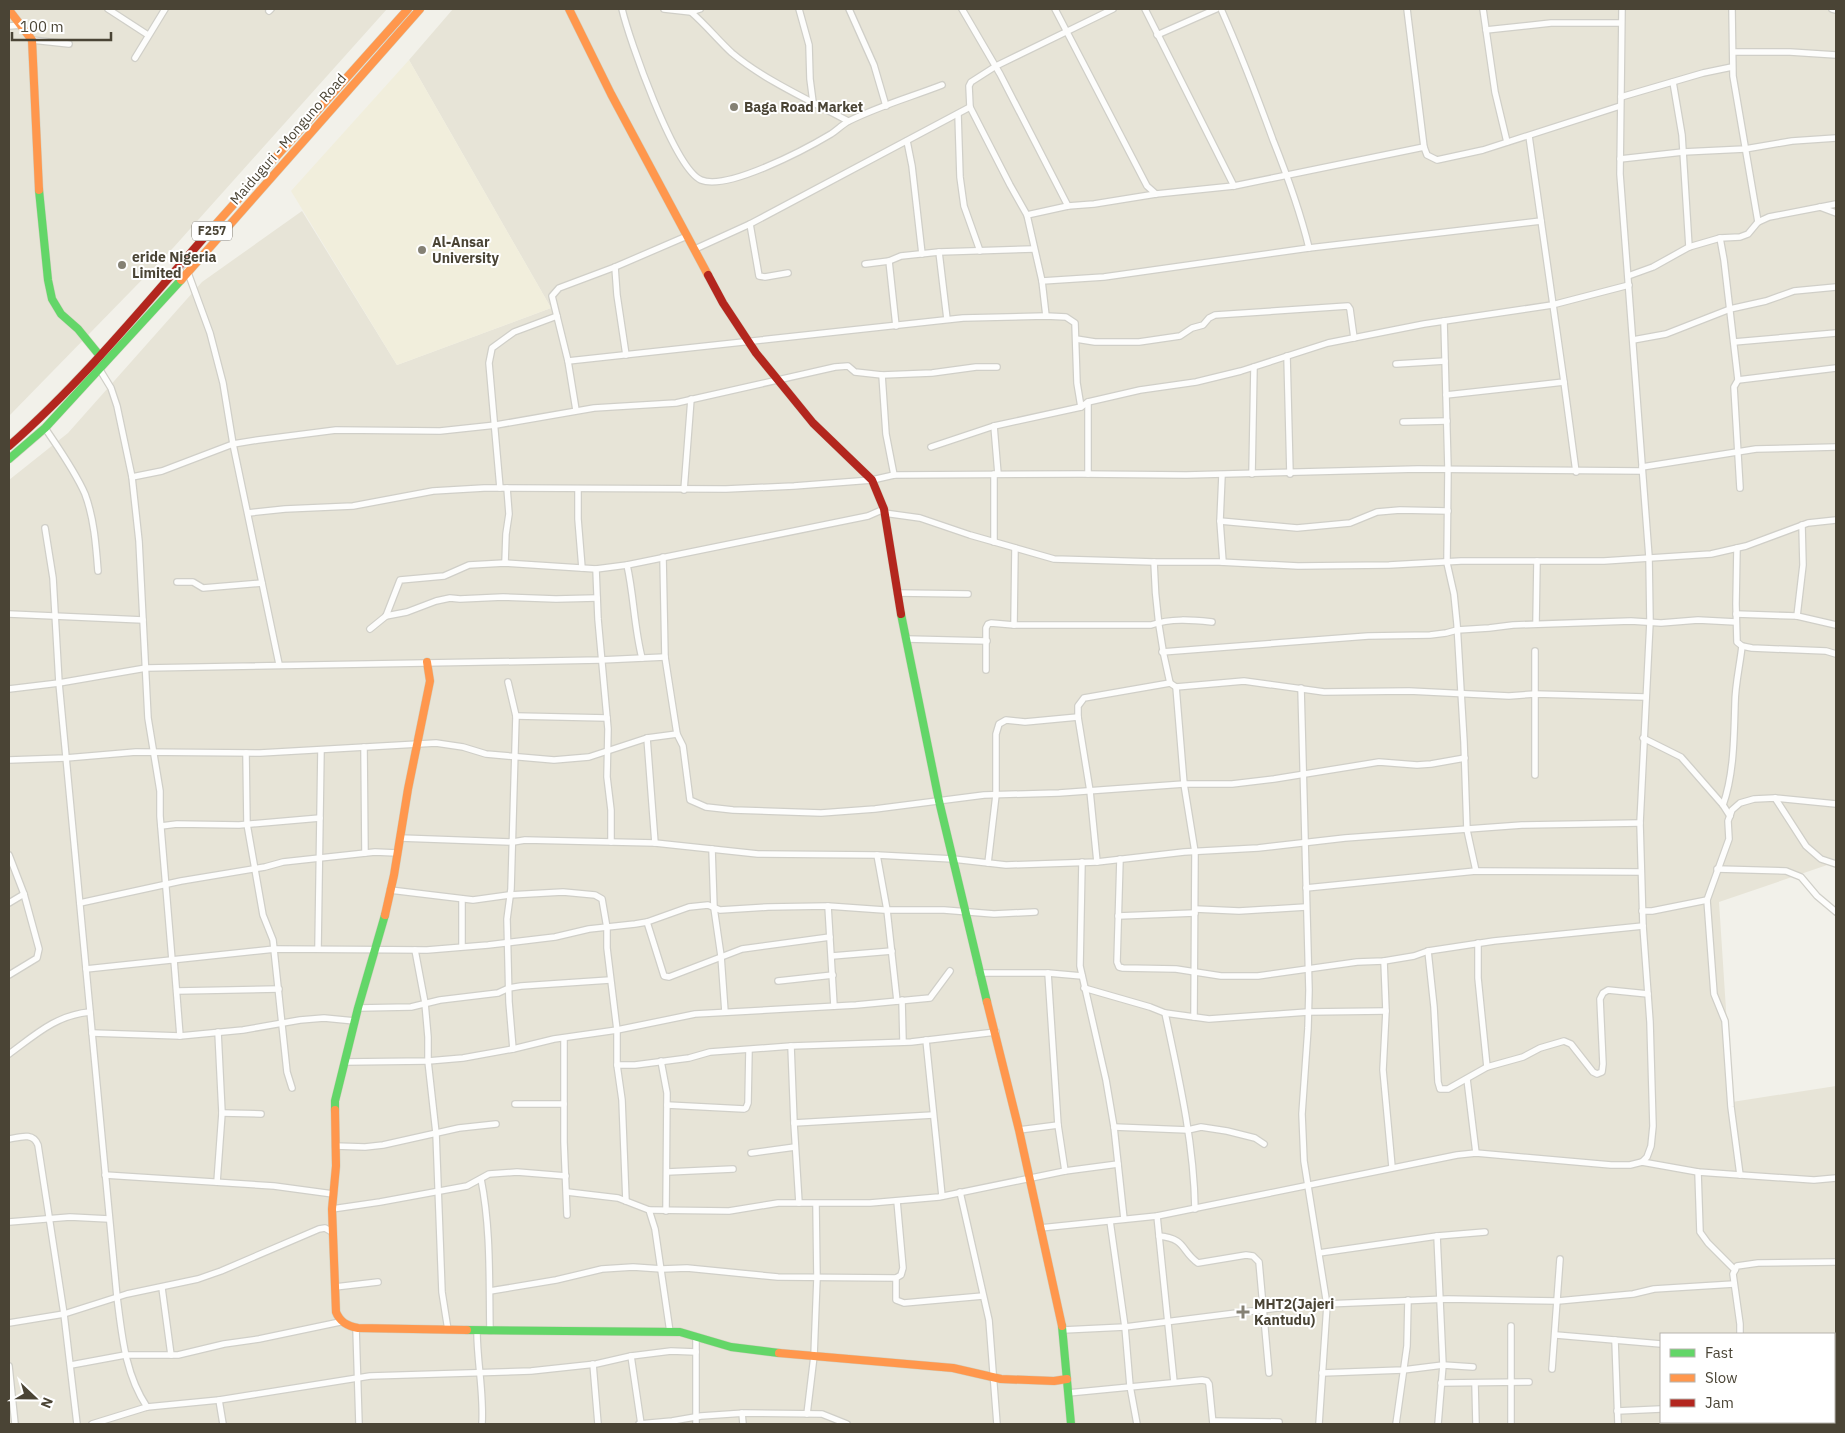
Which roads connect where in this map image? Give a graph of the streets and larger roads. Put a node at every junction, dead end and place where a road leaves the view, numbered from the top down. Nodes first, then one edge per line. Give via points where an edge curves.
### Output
1 (108, 9) edge
2 (165, 9) edge
3 (408, 9) edge
4 (420, 9) edge
5 (570, 9) edge
6 (622, 9) edge
7 (664, 9) edge
8 (700, 9) edge
9 (799, 9) edge
10 (849, 9) edge
11 (962, 9) edge
12 (1055, 9) edge
13 (1112, 9) edge
14 (1145, 9) edge
15 (1216, 9) edge
16 (1221, 9) edge
17 (1407, 9) edge
18 (1483, 9) edge
19 (1622, 9) edge
20 (1732, 9) edge
21 (1832, 9) edge
22 (9, 10) edge
23 (1836, 10) edge
24 (1103, 11) edge
25 (691, 12) junction
26 (1621, 23) junction
27 (22, 25) junction
28 (9, 26) edge
29 (1066, 30) junction
30 (1486, 30) junction
31 (148, 35) junction
32 (1157, 35) junction
33 (32, 40) junction
34 (69, 44) dead end
35 (1733, 52) junction
36 (1836, 54) edge
37 (136, 58) dead end
38 (996, 66) junction
39 (1732, 67) junction
40 (1673, 82) junction
41 (942, 85) dead end
42 (1621, 97) junction
43 (812, 102) junction
44 (886, 106) junction
45 (1620, 106) junction
46 (970, 108) junction
47 (958, 114) junction
48 (848, 121) junction
49 (1528, 136) junction
50 (1836, 138) edge
51 (907, 141) junction
52 (1507, 142) junction
53 (1424, 146) junction
54 (1745, 149) junction
55 (1683, 152) junction
56 (1620, 159) junction
57 (1286, 174) junction
58 (1234, 186) junction
59 (1156, 194) junction
60 (1836, 204) edge
61 (1068, 206) junction
62 (1820, 206) junction
63 (1836, 213) edge
64 (1027, 215) junction
65 (1541, 221) junction
66 (1758, 222) junction
67 (750, 224) junction
68 (687, 236) junction
69 (1720, 238) junction
70 (1689, 247) junction
71 (1034, 248) junction
72 (1309, 248) junction
73 (695, 249) junction
74 (980, 251) junction
75 (939, 252) junction
76 (922, 254) junction
77 (889, 261) junction
78 (184, 263) junction
79 (865, 264) dead end
80 (615, 268) junction
81 (188, 272) junction
82 (788, 273) dead end
83 (1628, 276) junction
84 (1042, 281) junction
85 (1629, 285) junction
86 (1836, 287) edge
87 (1552, 305) junction
88 (1730, 309) junction
89 (557, 316) junction
90 (1046, 316) junction
91 (948, 320) junction
92 (1444, 321) junction
93 (896, 326) junction
94 (1836, 333) edge
95 (1354, 338) junction
96 (1076, 339) junction
97 (1633, 340) junction
98 (749, 342) junction
99 (1734, 342) junction
100 (626, 355) junction
101 (100, 356) junction
102 (1287, 356) junction
103 (568, 361) junction
104 (1445, 361) junction
105 (1396, 364) dead end
106 (997, 367) dead end
107 (1254, 367) junction
108 (1836, 368) edge
109 (100, 370) junction
110 (882, 375) junction
111 (778, 380) junction
112 (1738, 380) junction
113 (1564, 382) junction
114 (1446, 395) junction
115 (691, 399) junction
116 (1088, 402) junction
117 (1081, 407) junction
118 (576, 410) junction
119 (1447, 421) junction
120 (1403, 422) dead end
121 (496, 425) junction
122 (994, 426) junction
123 (45, 428) junction
124 (233, 444) junction
125 (9, 446) edge
126 (931, 447) dead end
127 (1836, 447) edge
128 (1738, 451) junction
129 (9, 459) edge
130 (1448, 469) junction
131 (1642, 469) junction
132 (1576, 472) junction
133 (996, 474) junction
134 (1088, 474) junction
135 (1252, 474) junction
136 (1290, 474) junction
137 (894, 475) junction
138 (1222, 475) junction
139 (132, 477) junction
140 (872, 480) junction
141 (504, 488) junction
142 (1740, 488) dead end
143 (578, 490) junction
144 (684, 490) junction
145 (884, 511) junction
146 (1448, 511) junction
147 (248, 513) junction
148 (1220, 520) junction
149 (1836, 520) edge
150 (1802, 525) junction
151 (45, 528) dead end
152 (994, 542) junction
153 (1015, 548) junction
154 (1737, 548) junction
155 (664, 557) junction
156 (1649, 557) junction
157 (1537, 561) junction
158 (1154, 562) junction
159 (1223, 562) junction
160 (505, 563) junction
161 (1447, 563) junction
162 (627, 565) junction
163 (582, 568) junction
164 (596, 569) junction
165 (98, 571) dead end
166 (176, 582) dead end
167 (262, 583) junction
168 (897, 593) junction
169 (968, 594) dead end
170 (597, 598) junction
171 (9, 614) edge
172 (1736, 614) junction
173 (55, 615) junction
174 (386, 616) junction
175 (1797, 616) junction
176 (143, 620) junction
177 (1159, 622) junction
178 (1212, 622) dead end
179 (1650, 622) junction
180 (1736, 622) junction
181 (1536, 624) junction
182 (1836, 624) edge
183 (1014, 625) junction
184 (370, 629) dead end
185 (1457, 630) junction
186 (906, 639) junction
187 (987, 641) junction
188 (1742, 646) junction
189 (1535, 651) dead end
190 (1162, 652) junction
191 (1836, 654) edge
192 (664, 657) junction
193 (642, 658) junction
194 (601, 660) junction
195 (427, 662) junction
196 (279, 664) junction
197 (146, 668) junction
198 (986, 670) dead end
199 (508, 682) dead end
200 (59, 683) junction
201 (1170, 683) junction
202 (1176, 687) junction
203 (1301, 688) junction
204 (9, 689) edge
205 (1460, 694) junction
206 (1535, 694) junction
207 (1645, 697) junction
208 (516, 716) junction
209 (1078, 717) junction
210 (607, 718) junction
211 (677, 734) junction
212 (647, 738) junction
213 (1643, 738) junction
214 (417, 744) junction
215 (364, 747) junction
216 (321, 750) junction
217 (608, 751) junction
218 (154, 752) junction
219 (246, 753) junction
220 (514, 757) junction
221 (66, 758) junction
222 (1465, 758) junction
223 (9, 760) edge
224 (1303, 774) junction
225 (1535, 775) dead end
226 (1184, 784) junction
227 (1090, 791) junction
228 (996, 795) junction
229 (1775, 798) junction
230 (939, 800) junction
231 (1836, 804) edge
232 (1723, 805) junction
233 (1730, 816) junction
234 (320, 818) junction
235 (1640, 823) junction
236 (247, 824) junction
237 (161, 826) junction
238 (1467, 830) junction
239 (400, 838) junction
240 (513, 842) junction
241 (611, 842) junction
242 (1306, 842) junction
243 (655, 843) junction
244 (712, 849) junction
245 (1195, 852) junction
246 (365, 853) junction
247 (397, 853) junction
248 (9, 855) edge
249 (877, 855) junction
250 (319, 858) junction
251 (953, 859) junction
252 (1120, 859) junction
253 (1082, 862) junction
254 (1097, 862) junction
255 (988, 863) junction
256 (1836, 864) edge
257 (255, 868) junction
258 (1476, 870) junction
259 (1717, 870) junction
260 (1641, 872) junction
261 (166, 884) junction
262 (1306, 888) junction
263 (390, 890) junction
264 (24, 894) junction
265 (509, 895) junction
266 (462, 899) junction
267 (1707, 900) junction
268 (9, 903) edge
269 (80, 903) junction
270 (828, 906) junction
271 (1306, 907) junction
272 (714, 908) junction
273 (887, 910) junction
274 (1195, 911) junction
275 (1035, 912) dead end
276 (1642, 912) junction
277 (1836, 912) edge
278 (965, 913) junction
279 (1118, 916) junction
280 (647, 922) junction
281 (1643, 926) junction
282 (607, 928) junction
283 (830, 937) junction
284 (507, 942) junction
285 (1478, 943) junction
286 (462, 946) junction
287 (376, 948) junction
288 (274, 949) junction
289 (318, 949) junction
290 (416, 950) junction
291 (892, 951) junction
292 (1428, 951) junction
293 (721, 956) junction
294 (832, 956) junction
295 (173, 960) junction
296 (1384, 960) junction
297 (86, 969) junction
298 (1308, 969) junction
299 (950, 971) dead end
300 (1195, 972) junction
301 (979, 973) junction
302 (1048, 973) junction
303 (9, 975) edge
304 (833, 975) junction
305 (1082, 976) junction
306 (610, 980) junction
307 (778, 981) dead end
308 (509, 988) junction
309 (1084, 988) junction
310 (279, 989) junction
311 (178, 991) junction
312 (1648, 994) junction
313 (899, 1000) junction
314 (425, 1003) junction
315 (834, 1006) junction
316 (358, 1008) junction
317 (1386, 1011) junction
318 (90, 1012) junction
319 (725, 1012) junction
320 (1308, 1012) junction
321 (1165, 1013) junction
322 (1194, 1018) junction
323 (355, 1022) junction
324 (281, 1023) junction
325 (617, 1030) junction
326 (218, 1032) junction
327 (996, 1032) junction
328 (92, 1033) junction
329 (180, 1036) junction
330 (564, 1038) junction
331 (926, 1040) junction
332 (904, 1041) junction
333 (791, 1046) junction
334 (513, 1050) junction
335 (749, 1050) junction
336 (9, 1054) edge
337 (428, 1061) junction
338 (661, 1061) junction
339 (345, 1062) junction
340 (617, 1066) junction
341 (1487, 1067) junction
342 (1467, 1079) junction
343 (292, 1088) dead end
344 (515, 1104) dead end
345 (564, 1104) junction
346 (667, 1105) junction
347 (222, 1112) junction
348 (261, 1114) dead end
349 (933, 1115) junction
350 (794, 1123) junction
351 (496, 1124) dead end
352 (1058, 1125) junction
353 (1114, 1127) junction
354 (1019, 1130) junction
355 (1188, 1130) junction
356 (436, 1133) junction
357 (9, 1139) edge
358 (1264, 1144) dead end
359 (335, 1146) junction
360 (795, 1148) junction
361 (751, 1153) dead end
362 (1476, 1153) junction
363 (1642, 1162) junction
364 (1118, 1164) junction
365 (1392, 1167) junction
366 (733, 1169) dead end
367 (1065, 1171) junction
368 (667, 1172) junction
369 (1698, 1172) junction
370 (105, 1175) junction
371 (566, 1176) junction
372 (1740, 1176) junction
373 (481, 1178) junction
374 (1029, 1178) junction
375 (1836, 1178) edge
376 (217, 1182) junction
377 (1307, 1186) junction
378 (438, 1191) junction
379 (567, 1192) junction
380 (960, 1192) junction
381 (333, 1194) junction
382 (942, 1196) junction
383 (897, 1200) junction
384 (626, 1201) junction
385 (799, 1204) junction
386 (816, 1204) junction
387 (332, 1209) junction
388 (1195, 1209) junction
389 (649, 1210) junction
390 (666, 1211) junction
391 (567, 1215) dead end
392 (1157, 1216) junction
393 (50, 1218) junction
394 (109, 1219) junction
395 (1124, 1219) junction
396 (1110, 1220) junction
397 (9, 1222) edge
398 (1040, 1228) junction
399 (332, 1232) junction
400 (1485, 1232) dead end
401 (1159, 1236) junction
402 (1437, 1236) junction
403 (1319, 1254) junction
404 (1560, 1259) dead end
405 (1836, 1262) edge
406 (662, 1269) junction
407 (1735, 1270) junction
408 (817, 1278) junction
409 (896, 1278) junction
410 (378, 1282) dead end
411 (1734, 1284) junction
412 (334, 1286) junction
413 (162, 1288) junction
414 (490, 1291) junction
415 (983, 1296) junction
416 (117, 1297) junction
417 (1440, 1299) junction
418 (1408, 1300) junction
419 (1558, 1301) junction
420 (1327, 1305) junction
421 (1264, 1310) junction
422 (64, 1314) junction
423 (340, 1322) junction
424 (1169, 1322) junction
425 (9, 1323) edge
426 (1511, 1326) dead end
427 (356, 1328) junction
428 (1125, 1328) junction
429 (448, 1330) junction
430 (1063, 1330) junction
431 (477, 1331) junction
432 (490, 1331) junction
433 (670, 1332) junction
434 (1740, 1333) edge
435 (1556, 1335) junction
436 (696, 1336) junction
437 (1615, 1340) junction
438 (1660, 1344) edge
439 (696, 1352) junction
440 (125, 1355) junction
441 (170, 1355) junction
442 (631, 1356) junction
443 (814, 1356) junction
444 (593, 1364) junction
445 (71, 1365) junction
446 (1443, 1365) junction
447 (9, 1366) edge
448 (1473, 1367) dead end
449 (1552, 1369) dead end
450 (1404, 1370) junction
451 (480, 1372) junction
452 (1269, 1373) dead end
453 (1322, 1373) junction
454 (994, 1377) junction
455 (358, 1378) junction
456 (1067, 1379) junction
457 (1174, 1382) junction
458 (1529, 1382) dead end
459 (1441, 1383) junction
460 (1476, 1383) junction
461 (1511, 1383) junction
462 (1130, 1386) junction
463 (1068, 1393) junction
464 (220, 1400) junction
465 (147, 1408) junction
466 (1660, 1409) edge
467 (1617, 1410) junction
468 (742, 1413) junction
469 (807, 1414) junction
470 (696, 1417) junction
471 (105, 1422) edge
472 (1213, 1422) edge
473 (1278, 1422) dead end
474 (15, 1424) edge
475 (77, 1424) edge
476 (92, 1424) edge
477 (223, 1424) edge
478 (359, 1424) edge
479 (482, 1424) edge
480 (598, 1424) edge
481 (641, 1424) edge
482 (696, 1424) edge
483 (743, 1424) edge
484 (847, 1424) edge
485 (997, 1424) edge
486 (1070, 1424) edge
487 (1137, 1424) edge
488 (1319, 1424) edge
489 (1396, 1424) edge
490 (1438, 1424) edge
491 (1476, 1424) edge
492 (1511, 1424) edge
493 (1618, 1424) edge

1 - 31 street
2 - 31 street
3 - 78 street, Maiduguri - Monguno Road / F257
4 - 81 street, Maiduguri - Monguno Road / F257
5 - 68 street
6 - 48 street via 641,71 664,126 686,166 702,180 720,182 734,179 772,164
7 - 25 street
8 - 25 street
9 - 43 street via 809,45
10 - 44 street via 874,65
11 - 38 street
12 - 29 street
13 - 24 street
14 - 32 street
15 - 32 street
16 - 57 street
17 - 53 street
18 - 30 street
19 - 26 street
20 - 35 street
21 - 23 street
22 - 27 street
24 - 29 street
25 - 43 street via 733,53
26 - 30 street via 1551,23
26 - 42 street
27 - 28 street
27 - 33 street
29 - 38 street
29 - 59 street via 1147,186
30 - 52 street via 1495,92
31 - 37 street
32 - 58 street
33 - 34 street
33 - 101 street via 37,164 52,299 60,314 78,329
35 - 36 street
35 - 39 street
38 - 46 street via 971,82
38 - 61 street
39 - 40 street
39 - 54 street
40 - 42 street
40 - 55 street
41 - 44 street
42 - 45 street
43 - 48 street
44 - 48 street
45 - 49 street
45 - 56 street
46 - 47 street
46 - 64 street
47 - 51 street
47 - 74 street via 964,206
49 - 52 street
49 - 65 street
50 - 54 street
51 - 67 street
51 - 76 street
52 - 53 street via 1437,160 1427,155
53 - 57 street
54 - 55 street
54 - 66 street
55 - 56 street
55 - 70 street
56 - 83 street
57 - 58 street
57 - 72 street
58 - 59 street
59 - 61 street
60 - 62 street
61 - 64 street
62 - 63 street
62 - 66 street
64 - 71 street
65 - 72 street
65 - 87 street
66 - 69 street via 1748,234
67 - 73 street
67 - 82 street via 759,276
68 - 73 street
68 - 80 street
69 - 70 street
69 - 88 street
70 - 83 street via 1653,267
71 - 74 street
71 - 84 street
72 - 84 street via 1104,277
73 - 98 street via 723,303
74 - 75 street
75 - 76 street
75 - 91 street
76 - 77 street
77 - 79 street
77 - 93 street
78 - 81 street
78 - 101 street, Maiduguri - Monguno Road / F257
80 - 89 street via 559,288 552,296
80 - 100 street
81 - 109 street, Maiduguri - Monguno Road / F257
81 - 124 street via 210,333 223,383
83 - 85 street
84 - 90 street
85 - 87 street
85 - 97 street
86 - 88 street via 1794,291
87 - 92 street
87 - 113 street
88 - 97 street via 1666,334
88 - 99 street
89 - 103 street
89 - 121 street via 514,332 492,348 489,356
90 - 91 street
90 - 96 street via 1070,319 1075,323
91 - 93 street
92 - 95 street
92 - 104 street
93 - 98 street
94 - 99 street
95 - 96 street via 1348,306 1215,315 1180,336 1139,342
95 - 102 street
96 - 117 street
97 - 131 street
98 - 100 street
98 - 111 street
99 - 112 street
100 - 103 street
101 - 125 street, Maiduguri - Monguno Road / F257 via 41,418
102 - 107 street
102 - 136 street
103 - 118 street
104 - 105 street
104 - 114 street
106 - 110 street
107 - 116 street via 1196,382
107 - 135 street
108 - 112 street
109 - 123 street, Maiduguri - Monguno Road / F257
109 - 139 street via 117,406
110 - 111 street via 835,366
110 - 137 street via 886,434
111 - 115 street
111 - 140 street via 813,423
112 - 128 street via 1734,387
113 - 114 street
113 - 132 street
114 - 119 street
115 - 118 street via 676,403
115 - 144 street
116 - 117 street
116 - 134 street
117 - 122 street
118 - 121 street
119 - 120 street
119 - 130 street
121 - 124 street via 440,431 336,430
121 - 141 street
122 - 126 street
122 - 133 street
123 - 129 street, Maiduguri - Monguno Road / F257
123 - 165 street via 85,495 95,532
124 - 139 street via 162,472
124 - 147 street
127 - 128 street
128 - 131 street
128 - 142 street
130 - 132 street
130 - 136 street
130 - 146 street
131 - 132 street
131 - 156 street
133 - 134 street
133 - 137 street
133 - 152 street
134 - 138 street
135 - 136 street
135 - 138 street
137 - 140 street
138 - 148 street
139 - 176 street
140 - 144 street
140 - 145 street
141 - 143 street
141 - 147 street via 433,491 353,506
141 - 160 street via 509,514
143 - 144 street
143 - 163 street
145 - 152 street via 920,518
145 - 155 street
145 - 168 street
146 - 148 street via 1378,512 1350,523 1297,528
146 - 161 street
147 - 167 street
148 - 159 street
149 - 150 street
150 - 154 street
150 - 175 street via 1803,565
151 - 173 street
152 - 153 street
153 - 158 street via 1054,559
153 - 183 street
154 - 156 street via 1711,554
154 - 172 street
155 - 162 street
155 - 192 street
156 - 157 street
156 - 179 street
157 - 161 street
157 - 181 street
158 - 159 street
158 - 177 street via 1154,594
159 - 161 street via 1298,566
160 - 163 street
160 - 174 street via 469,564 444,576 400,580
161 - 185 street
162 - 164 street
162 - 193 street
163 - 164 street
164 - 170 street
166 - 167 street via 193,582 203,588
167 - 196 street
168 - 169 street
168 - 186 street
170 - 174 street via 450,598
170 - 194 street
171 - 173 street
172 - 175 street
172 - 180 street
173 - 176 street
173 - 200 street
174 - 184 street
175 - 182 street
176 - 197 street
177 - 178 street
177 - 183 street
177 - 190 street
179 - 180 street
179 - 181 street
179 - 207 street
180 - 188 street via 1737,642
181 - 185 street
183 - 187 street via 988,624
185 - 190 street via 1430,635 1368,636
185 - 205 street
186 - 187 street
186 - 230 street
187 - 198 street
188 - 191 street
188 - 232 street
189 - 206 street
190 - 201 street
192 - 193 street
192 - 211 street
193 - 194 street
194 - 195 street
194 - 210 street
195 - 196 street
195 - 214 street via 430,682
196 - 197 street
197 - 200 street
197 - 218 street via 148,718
199 - 208 street
200 - 204 street
200 - 221 street
201 - 202 street
201 - 209 street via 1084,698 1078,706
202 - 203 street via 1244,681
202 - 226 street
203 - 205 street via 1324,692
203 - 224 street
205 - 206 street
205 - 222 street
206 - 207 street
206 - 225 street
207 - 213 street
208 - 210 street
208 - 220 street
209 - 227 street
209 - 228 street via 1025,722 1006,720 999,724 996,734
210 - 217 street
211 - 212 street
211 - 230 street via 683,746 690,800 700,805 821,813
212 - 217 street
212 - 243 street
213 - 232 street via 1681,757
213 - 235 street
214 - 215 street
214 - 220 street via 436,743
214 - 239 street
215 - 216 street
215 - 246 street
216 - 219 street
216 - 234 street
217 - 220 street via 590,757 554,760
217 - 241 street
218 - 219 street
218 - 221 street
218 - 237 street
219 - 236 street
220 - 240 street
221 - 223 street
221 - 269 street
222 - 224 street via 1417,765 1379,762
222 - 238 street
224 - 226 street via 1232,784
224 - 242 street
226 - 227 street
226 - 245 street
227 - 228 street
227 - 254 street
228 - 230 street
228 - 255 street
229 - 231 street
229 - 233 street via 1754,799 1740,804
229 - 256 street via 1806,846 1821,859
230 - 251 street
232 - 233 street
233 - 259 street via 1729,839
234 - 236 street
234 - 250 street
235 - 238 street via 1522,825
235 - 260 street
236 - 237 street
236 - 257 street
237 - 261 street
238 - 242 street
238 - 258 street
239 - 240 street
239 - 247 street
240 - 241 street
240 - 265 street
241 - 243 street
242 - 245 street
242 - 262 street
243 - 244 street
244 - 249 street via 758,854
244 - 272 street
245 - 252 street
245 - 274 street
246 - 247 street
246 - 250 street
247 - 263 street
248 - 264 street
249 - 251 street
249 - 273 street
250 - 257 street
250 - 289 street
251 - 255 street
251 - 278 street
252 - 254 street
252 - 279 street
253 - 254 street
253 - 255 street
253 - 305 street
257 - 261 street
257 - 288 street via 263,915
258 - 260 street
258 - 262 street
259 - 267 street
259 - 277 street via 1786,872 1801,877
260 - 276 street
261 - 269 street
261 - 295 street
262 - 271 street
263 - 266 street
263 - 287 street
264 - 268 street
264 - 303 street via 39,949 37,958
265 - 266 street
265 - 282 street via 563,892 595,895 602,899
265 - 284 street
266 - 286 street
267 - 276 street
267 - 372 street via 1714,994 1724,1021
269 - 297 street
270 - 272 street
270 - 273 street
270 - 283 street
271 - 274 street
271 - 298 street
272 - 280 street via 689,907
272 - 293 street
273 - 278 street
273 - 291 street
274 - 279 street
274 - 300 street
275 - 278 street
276 - 281 street
278 - 301 street
279 - 300 street via 1119,967
280 - 282 street
280 - 293 street via 664,976 669,977
281 - 285 street
281 - 312 street
282 - 284 street
282 - 306 street
283 - 293 street via 742,949
283 - 294 street
284 - 286 street
284 - 308 street
285 - 292 street
285 - 341 street via 1478,978
286 - 290 street
287 - 289 street
287 - 290 street
287 - 316 street
288 - 289 street
288 - 295 street
288 - 310 street
290 - 314 street
291 - 294 street
291 - 313 street
292 - 296 street
292 - 342 street via 1440,1089 1448,1089
293 - 319 street
294 - 304 street
295 - 297 street
295 - 311 street
296 - 298 street
296 - 317 street
297 - 318 street
298 - 300 street via 1258,976
298 - 320 street
299 - 313 street via 930,998
300 - 322 street
301 - 302 street
301 - 327 street
302 - 305 street
302 - 352 street
304 - 307 street
304 - 315 street
305 - 309 street
306 - 308 street
306 - 325 street
308 - 314 street via 498,993
308 - 334 street
309 - 321 street
309 - 353 street
310 - 311 street
310 - 324 street
311 - 329 street
312 - 341 street via 1608,990 1602,993 1602,1072 1593,1072 1571,1044 1564,1041
312 - 363 street via 1653,1126 1651,1146
313 - 315 street
313 - 332 street
314 - 316 street via 411,1008
314 - 337 street
315 - 319 street
316 - 323 street
317 - 320 street
317 - 365 street via 1383,1070
318 - 328 street
318 - 336 street via 75,1013 52,1022
319 - 325 street via 695,1014
320 - 322 street
320 - 377 street via 1302,1114
321 - 322 street
321 - 355 street
323 - 324 street via 324,1018
323 - 339 street
324 - 326 street
324 - 343 street
325 - 330 street
325 - 340 street
326 - 329 street
326 - 347 street
327 - 331 street
327 - 354 street
328 - 329 street
328 - 370 street
330 - 334 street
330 - 345 street
331 - 332 street
331 - 349 street
332 - 333 street
333 - 335 street
333 - 350 street
334 - 337 street
335 - 338 street via 710,1052
335 - 346 street via 746,1108
337 - 339 street
337 - 356 street
338 - 340 street
338 - 346 street
339 - 359 street via 335,1101
340 - 384 street via 622,1100
341 - 342 street
342 - 362 street
344 - 345 street
345 - 371 street
346 - 368 street
347 - 348 street
347 - 376 street
349 - 350 street
349 - 382 street
350 - 360 street
351 - 356 street
352 - 354 street
352 - 367 street
353 - 355 street
353 - 364 street
354 - 374 street
355 - 358 street via 1227,1131 1255,1138
355 - 388 street
356 - 359 street via 383,1145
356 - 378 street
357 - 393 street via 26,1136 36,1139
359 - 381 street
360 - 361 street
360 - 385 street
362 - 363 street via 1611,1165
362 - 365 street
363 - 369 street
364 - 367 street
364 - 395 street
365 - 377 street
366 - 368 street
367 - 374 street
368 - 390 street
369 - 372 street
369 - 407 street via 1700,1232
370 - 376 street
370 - 394 street
371 - 373 street via 517,1172 489,1174
371 - 379 street
372 - 375 street
373 - 378 street via 468,1186
373 - 414 street via 490,1242
374 - 380 street
374 - 398 street
376 - 381 street
377 - 388 street
377 - 403 street
378 - 387 street
378 - 429 street via 442,1292
379 - 384 street
379 - 391 street
380 - 382 street
380 - 415 street
381 - 387 street
382 - 383 street
383 - 386 street
383 - 409 street via 903,1268
384 - 389 street
385 - 386 street
385 - 390 street via 778,1202 729,1210
386 - 408 street
387 - 399 street
388 - 392 street
389 - 390 street
389 - 406 street
392 - 395 street
392 - 401 street
393 - 394 street
393 - 397 street
393 - 422 street
394 - 416 street
395 - 396 street
396 - 398 street
396 - 428 street
398 - 430 street
399 - 412 street
399 - 413 street via 319,1229 221,1271
400 - 402 street
401 - 421 street via 1180,1242 1198,1263 1253,1256 1259,1262
401 - 424 street
402 - 403 street
402 - 417 street
403 - 420 street
404 - 419 street
405 - 407 street via 1758,1263 1737,1266
406 - 408 street
406 - 414 street via 602,1269
406 - 433 street
407 - 411 street
408 - 409 street
408 - 443 street
409 - 415 street via 896,1300 899,1302
410 - 412 street
411 - 419 street via 1654,1289
411 - 434 street
412 - 423 street
413 - 416 street
413 - 441 street
414 - 432 street
415 - 454 street via 989,1320
416 - 422 street
416 - 440 street
417 - 418 street
417 - 419 street
417 - 446 street
418 - 420 street
418 - 450 street
419 - 435 street
420 - 421 street
420 - 453 street
421 - 424 street
421 - 452 street
422 - 425 street
422 - 445 street
423 - 427 street
423 - 441 street
424 - 428 street
424 - 457 street
426 - 461 street
427 - 429 street
427 - 455 street
428 - 430 street
428 - 462 street
429 - 431 street
430 - 456 street
431 - 432 street
431 - 451 street
432 - 433 street
433 - 436 street
435 - 437 street
435 - 449 street
436 - 439 street
436 - 443 street via 731,1347
437 - 438 street
437 - 467 street
439 - 442 street
439 - 470 street
440 - 441 street
440 - 445 street
440 - 465 street via 138,1393
442 - 444 street
442 - 481 street
443 - 454 street via 953,1368
443 - 469 street
444 - 451 street via 531,1371
444 - 480 street
445 - 475 street
446 - 448 street
446 - 450 street
446 - 459 street
447 - 474 street
450 - 453 street
450 - 489 street
451 - 455 street
451 - 479 street
453 - 488 street
454 - 456 street
454 - 485 street
455 - 464 street
455 - 478 street
456 - 463 street
457 - 462 street
457 - 472 street via 1207,1381
458 - 461 street
459 - 460 street
459 - 490 street
460 - 461 street
460 - 491 street
461 - 492 street
462 - 463 street
462 - 487 street
463 - 486 street
464 - 465 street
464 - 477 street
465 - 471 street
466 - 467 street
467 - 493 street
468 - 469 street
468 - 470 street
468 - 483 street
469 - 484 street via 822,1414
470 - 481 street
470 - 482 street
471 - 476 street
472 - 473 street

